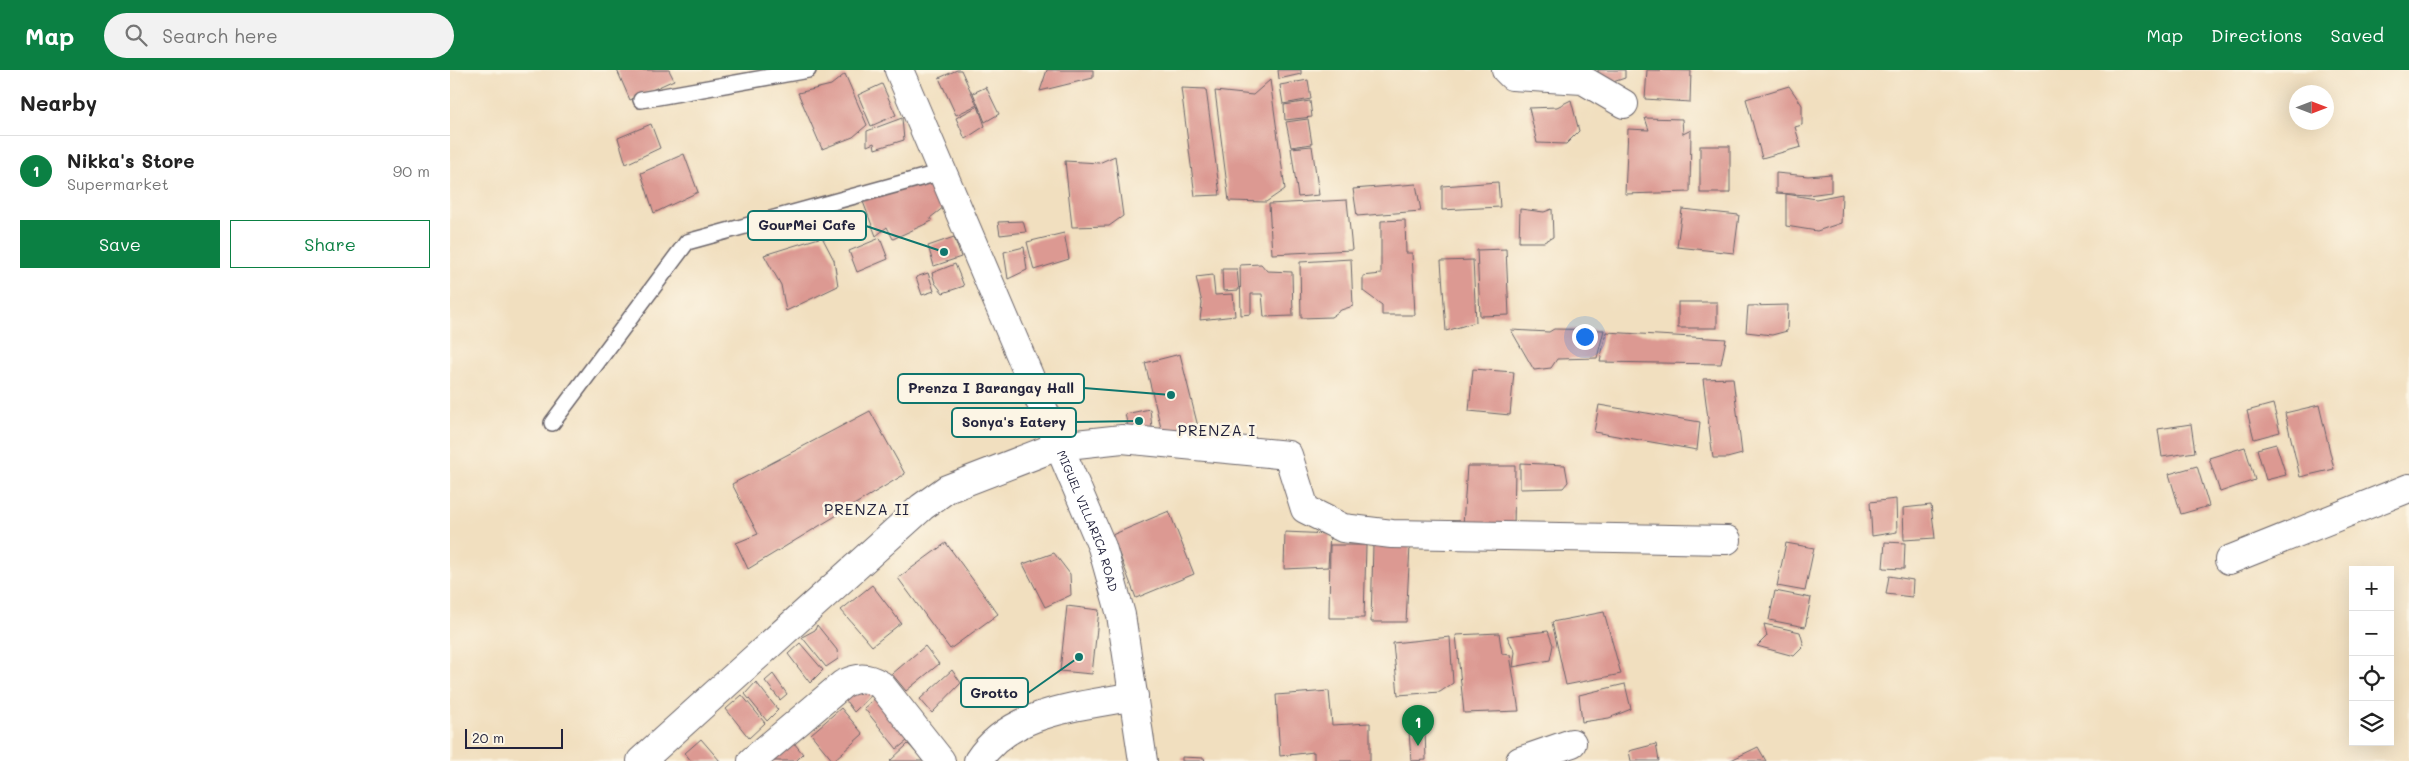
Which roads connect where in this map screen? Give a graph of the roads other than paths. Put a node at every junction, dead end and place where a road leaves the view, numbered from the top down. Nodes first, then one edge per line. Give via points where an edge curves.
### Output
1 (808, 70) edge
2 (898, 70) edge
3 (1506, 70) edge
4 (641, 100) dead end
5 (1624, 104) dead end
6 (942, 172) junction
7 (552, 424) dead end
8 (1058, 446) junction
9 (2409, 488) edge
10 (1727, 540) dead end
11 (2229, 560) dead end
12 (1134, 696) junction
13 (1572, 743) dead end
14 (641, 761) edge
15 (752, 761) edge
16 (941, 761) edge
17 (978, 761) edge
18 (1143, 761) edge
19 (1520, 761) edge

1 - 4 lane
2 - 6 street, MIGUEL VILLARICA ROAD
3 - 5 street via 1512,76 1582,80
6 - 7 lane via 687,242
6 - 8 street, MIGUEL VILLARICA ROAD
8 - 10 street via 1122,439 1288,455 1305,509 1343,528 1392,534
8 - 12 street, MIGUEL VILLARICA ROAD via 1102,547 1121,615
8 - 14 street via 947,489 922,507
9 - 11 street
12 - 17 street via 1050,712 1018,724 987,746
12 - 18 street, MIGUEL VILLARICA ROAD
13 - 19 street
15 - 16 street via 843,684 857,678 869,678 881,685

